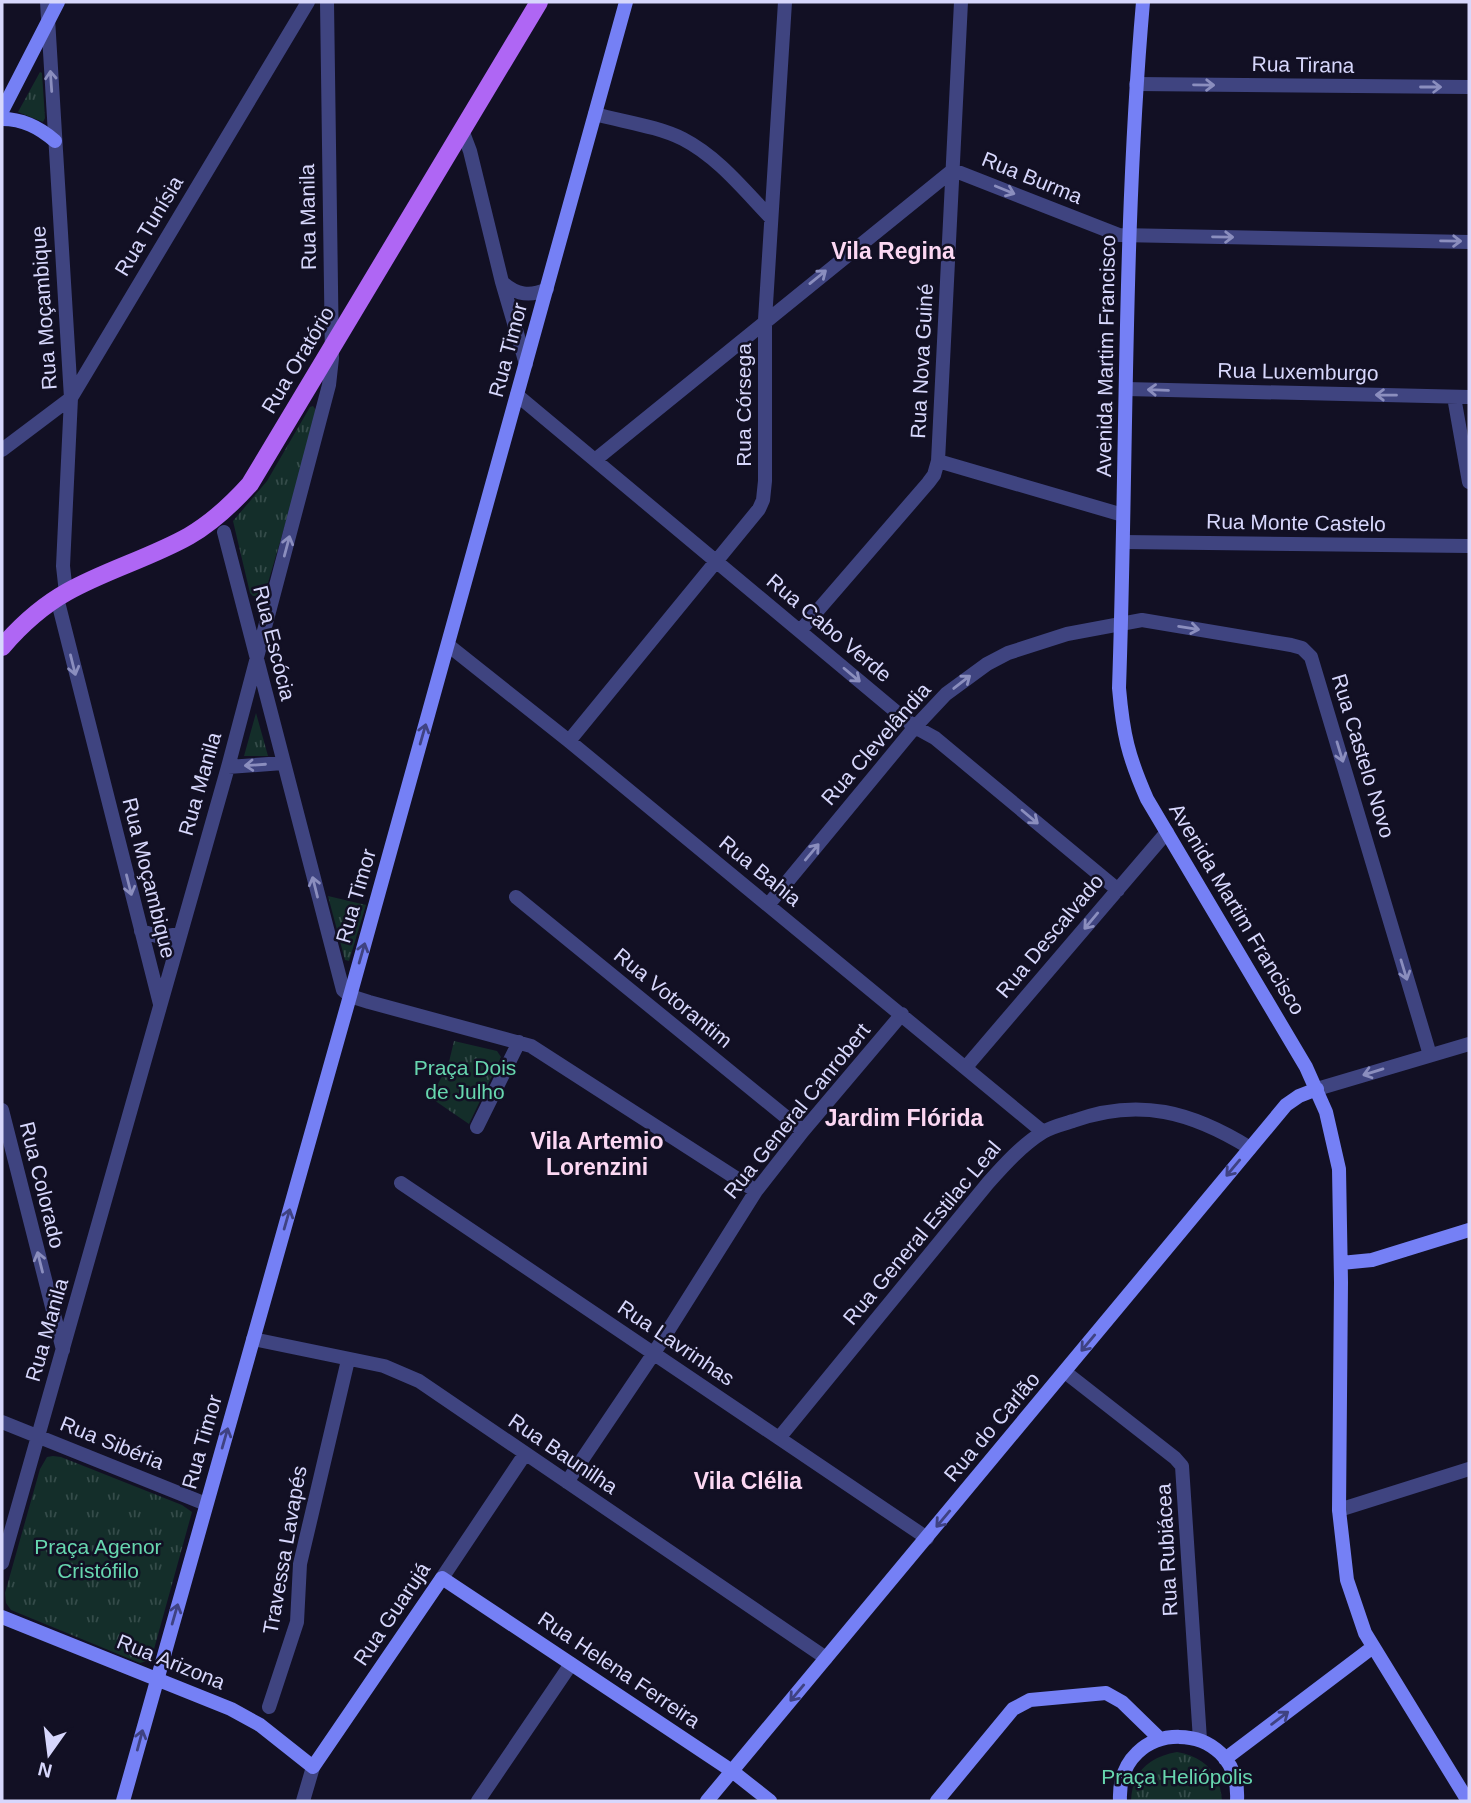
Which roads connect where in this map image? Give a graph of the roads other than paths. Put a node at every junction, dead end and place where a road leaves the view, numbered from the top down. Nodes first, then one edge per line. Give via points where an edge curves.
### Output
1 (47, 2) edge
2 (58, 2) edge
3 (308, 2) edge
4 (327, 2) edge
5 (540, 2) edge
6 (626, 2) edge
7 (785, 2) edge
8 (961, 2) edge
9 (1143, 2) edge
10 (48, 21) junction
11 (1136, 84) junction
12 (1469, 87) edge
13 (2, 111) edge
14 (595, 114) junction
15 (2, 119) edge
16 (462, 130) junction
17 (55, 141) junction
18 (953, 170) junction
19 (771, 218) junction
20 (1129, 235) junction
21 (1469, 242) edge
22 (502, 282) junction
23 (547, 289) junction
24 (765, 320) junction
25 (332, 347) junction
26 (526, 364) junction
27 (1126, 389) junction
28 (517, 395) junction
29 (1454, 397) junction
30 (1469, 397) edge
31 (71, 398) junction
32 (2, 450) edge
33 (595, 460) junction
34 (938, 461) junction
35 (1469, 482) edge
36 (1123, 515) junction
37 (224, 532) dead end
38 (1123, 542) junction
39 (1469, 546) edge
40 (716, 561) junction
41 (62, 595) junction
42 (1121, 623) junction
43 (800, 631) junction
44 (448, 645) junction
45 (2, 647) edge
46 (257, 660) junction
47 (915, 727) junction
48 (569, 741) junction
49 (283, 763) junction
50 (228, 767) junction
51 (1167, 832) junction
52 (1118, 890) junction
53 (516, 897) dead end
54 (768, 905) junction
55 (141, 931) junction
56 (180, 934) junction
57 (350, 996) junction
58 (160, 1005) junction
59 (902, 1014) junction
60 (519, 1042) junction
61 (1469, 1044) edge
62 (1430, 1055) junction
63 (966, 1067) junction
64 (1317, 1089) junction
65 (2, 1110) edge
66 (477, 1127) dead end
67 (803, 1131) junction
68 (1043, 1132) junction
69 (1250, 1148) junction
70 (401, 1183) dead end
71 (756, 1191) junction
72 (1469, 1230) edge
73 (1341, 1263) junction
74 (253, 1339) junction
75 (63, 1352) junction
76 (654, 1353) junction
77 (348, 1360) junction
78 (1065, 1372) junction
79 (2, 1422) edge
80 (39, 1437) junction
81 (779, 1438) junction
82 (526, 1454) junction
83 (1469, 1469) edge
84 (566, 1482) junction
85 (206, 1504) junction
86 (1339, 1510) junction
87 (927, 1538) junction
88 (2, 1563) edge
89 (442, 1578) junction
90 (2, 1617) edge
91 (1373, 1647) junction
92 (826, 1658) junction
93 (571, 1664) junction
94 (156, 1680) junction
95 (270, 1707) dead end
96 (1160, 1739) junction
97 (1200, 1740) junction
98 (1225, 1759) junction
99 (313, 1767) junction
100 (732, 1771) junction
101 (1237, 1795) edge
102 (123, 1801) edge
103 (303, 1801) edge
104 (478, 1801) edge
105 (707, 1801) edge
106 (770, 1801) edge
107 (937, 1801) edge
108 (1120, 1801) edge
109 (1246, 1801) edge
110 (1468, 1801) edge

1 - 10 street, Rua Moçambique
2 - 10 street
3 - 31 street, Rua Tunísia
4 - 25 street, Rua Manila
5 - 16 main road, Rua Oratório
6 - 14 street, Rua Timor
7 - 19 street, Rua Córsega
8 - 18 street, Rua Nova Guiné
9 - 11 street, Avenida Martim Francisco
10 - 13 street
17 -> 10 street, Rua Moçambique
11 -> 12 street, Rua Tirana
11 - 20 street, Avenida Martim Francisco
14 - 19 street via 671,134 694,145
14 - 23 street, Rua Timor
15 - 17 street via 23,121
16 - 22 street
16 - 25 main road, Rua Oratório
17 - 31 street, Rua Moçambique
18 -> 20 street, Rua Burma via 1112,234
24 -> 18 street, Rua Burma
18 - 34 street, Rua Nova Guiné
19 - 24 street, Rua Córsega
20 -> 21 street, Rua Burma
20 - 27 street, Avenida Martim Francisco
22 - 23 street via 528,294
22 - 26 street
23 - 26 street, Rua Timor
24 - 33 street, Rua Burma
24 - 40 street, Rua Córsega via 765,491 759,509
25 - 41 main road, Rua Oratório via 260,469 225,510 188,536
46 -> 25 street, Rua Manila via 329,385
26 - 28 street, Rua Timor
29 -> 27 street, Rua Luxemburgo
27 - 36 street, Avenida Martim Francisco
28 - 33 street, Rua Cabo Verde
28 - 44 street, Rua Timor
29 - 30 street, Rua Luxemburgo
29 - 35 street
31 - 32 street, Rua Tunísia
31 - 41 street, Rua Moçambique
33 - 40 street, Rua Cabo Verde
34 - 36 street
34 - 43 street, Rua Nova Guiné via 928,483
36 - 38 street, Avenida Martim Francisco
37 - 46 street, Rua Escócia
38 - 39 street, Rua Monte Castelo
38 - 42 street, Avenida Martim Francisco
40 - 43 street, Rua Cabo Verde
40 - 48 street, Rua Córsega
41 - 45 main road, Rua Oratório via 22,625
41 -> 55 street, Rua Moçambique
47 -> 42 street, Rua Clevelândia via 946,694 1008,653
42 - 51 street, Avenida Martim Francisco via 1119,688 1124,740 1137,777
42 -> 62 street, Rua Castelo Novo via 1142,620 1291,645 1311,657
43 -> 47 street, Rua Cabo Verde
44 - 48 street, Rua Bahia
57 -> 44 street, Rua Timor
46 - 49 street, Rua Escócia
46 - 50 street, Rua Manila
47 -> 52 street, Rua Cabo Verde via 935,738
54 -> 47 street, Rua Clevelândia
48 - 54 street, Rua Bahia
49 -> 50 street
57 -> 49 street, Rua Escócia via 338,980
50 - 56 street, Rua Manila
51 - 52 street, Rua Descalvado
51 - 64 street, Avenida Martim Francisco
52 -> 63 street, Rua Descalvado
53 - 67 street, Rua Votorantim
54 - 59 street, Rua Bahia
55 - 56 street via 160,937
55 - 58 street, Rua Moçambique
56 - 58 street, Rua Manila
57 - 60 street
74 -> 57 street, Rua Timor
58 - 75 street, Rua Manila
59 - 63 street, Rua Bahia
59 - 67 street, Rua General Canrobert
60 - 66 street
60 - 71 street
61 - 62 street
62 -> 64 street
63 - 68 street, Rua Bahia
64 - 69 street, Rua do Carlão via 1291,1100
64 - 73 street, Avenida Martim Francisco via 1337,1152
75 -> 65 street, Rua Colorado
67 - 71 street, Rua General Canrobert
68 - 69 street, Rua General Estilac Leal via 1088,1115 1145,1110 1202,1121
68 - 81 street, Rua General Estilac Leal via 988,1183
69 -> 78 street, Rua do Carlão
70 - 76 street, Rua Lavrinhas
71 - 76 street, Rua General Canrobert
72 - 73 street via 1372,1259
73 - 86 street, Avenida Martim Francisco
74 - 77 street, Rua Baunilha
85 -> 74 street, Rua Timor
75 - 80 street, Rua Manila
76 - 81 street, Rua Lavrinhas
76 - 84 street, Rua General Canrobert
77 - 82 street, Rua Baunilha via 403,1373
77 - 95 street, Travessa Lavapés via 300,1564 297,1622
78 -> 87 street, Rua do Carlão
78 - 97 street, Rua Rubiácea via 1182,1466
79 - 80 street, Rua Sibéria
80 - 85 street, Rua Sibéria
80 - 88 street, Rua Manila
81 - 87 street, Rua Lavrinhas
82 - 84 street, Rua Baunilha
82 - 89 street, Rua Guarujá
83 - 86 street
84 - 92 street, Rua Baunilha
94 -> 85 street, Rua Timor
86 - 91 street, Avenida Martim Francisco via 1347,1580
87 - 92 street, Rua do Carlão
89 - 93 street, Rua Helena Ferreira
89 - 99 street, Rua Guarujá
90 - 94 street, Rua Arizona
98 -> 91 street
91 - 110 street, Avenida Martim Francisco
92 -> 100 street, Rua do Carlão
93 - 100 street, Rua Helena Ferreira
93 - 104 street
94 - 99 street, Rua Arizona via 247,1717
102 -> 94 street, Rua Timor
96 - 97 street
96 - 107 street via 1107,1693 1030,1700 1013,1709
96 - 108 street via 1128,1763
97 - 98 street
98 - 101 street
99 - 103 street, Rua Guarujá
100 - 105 street, Rua do Carlão
100 - 106 street, Rua Helena Ferreira
101 - 109 street

